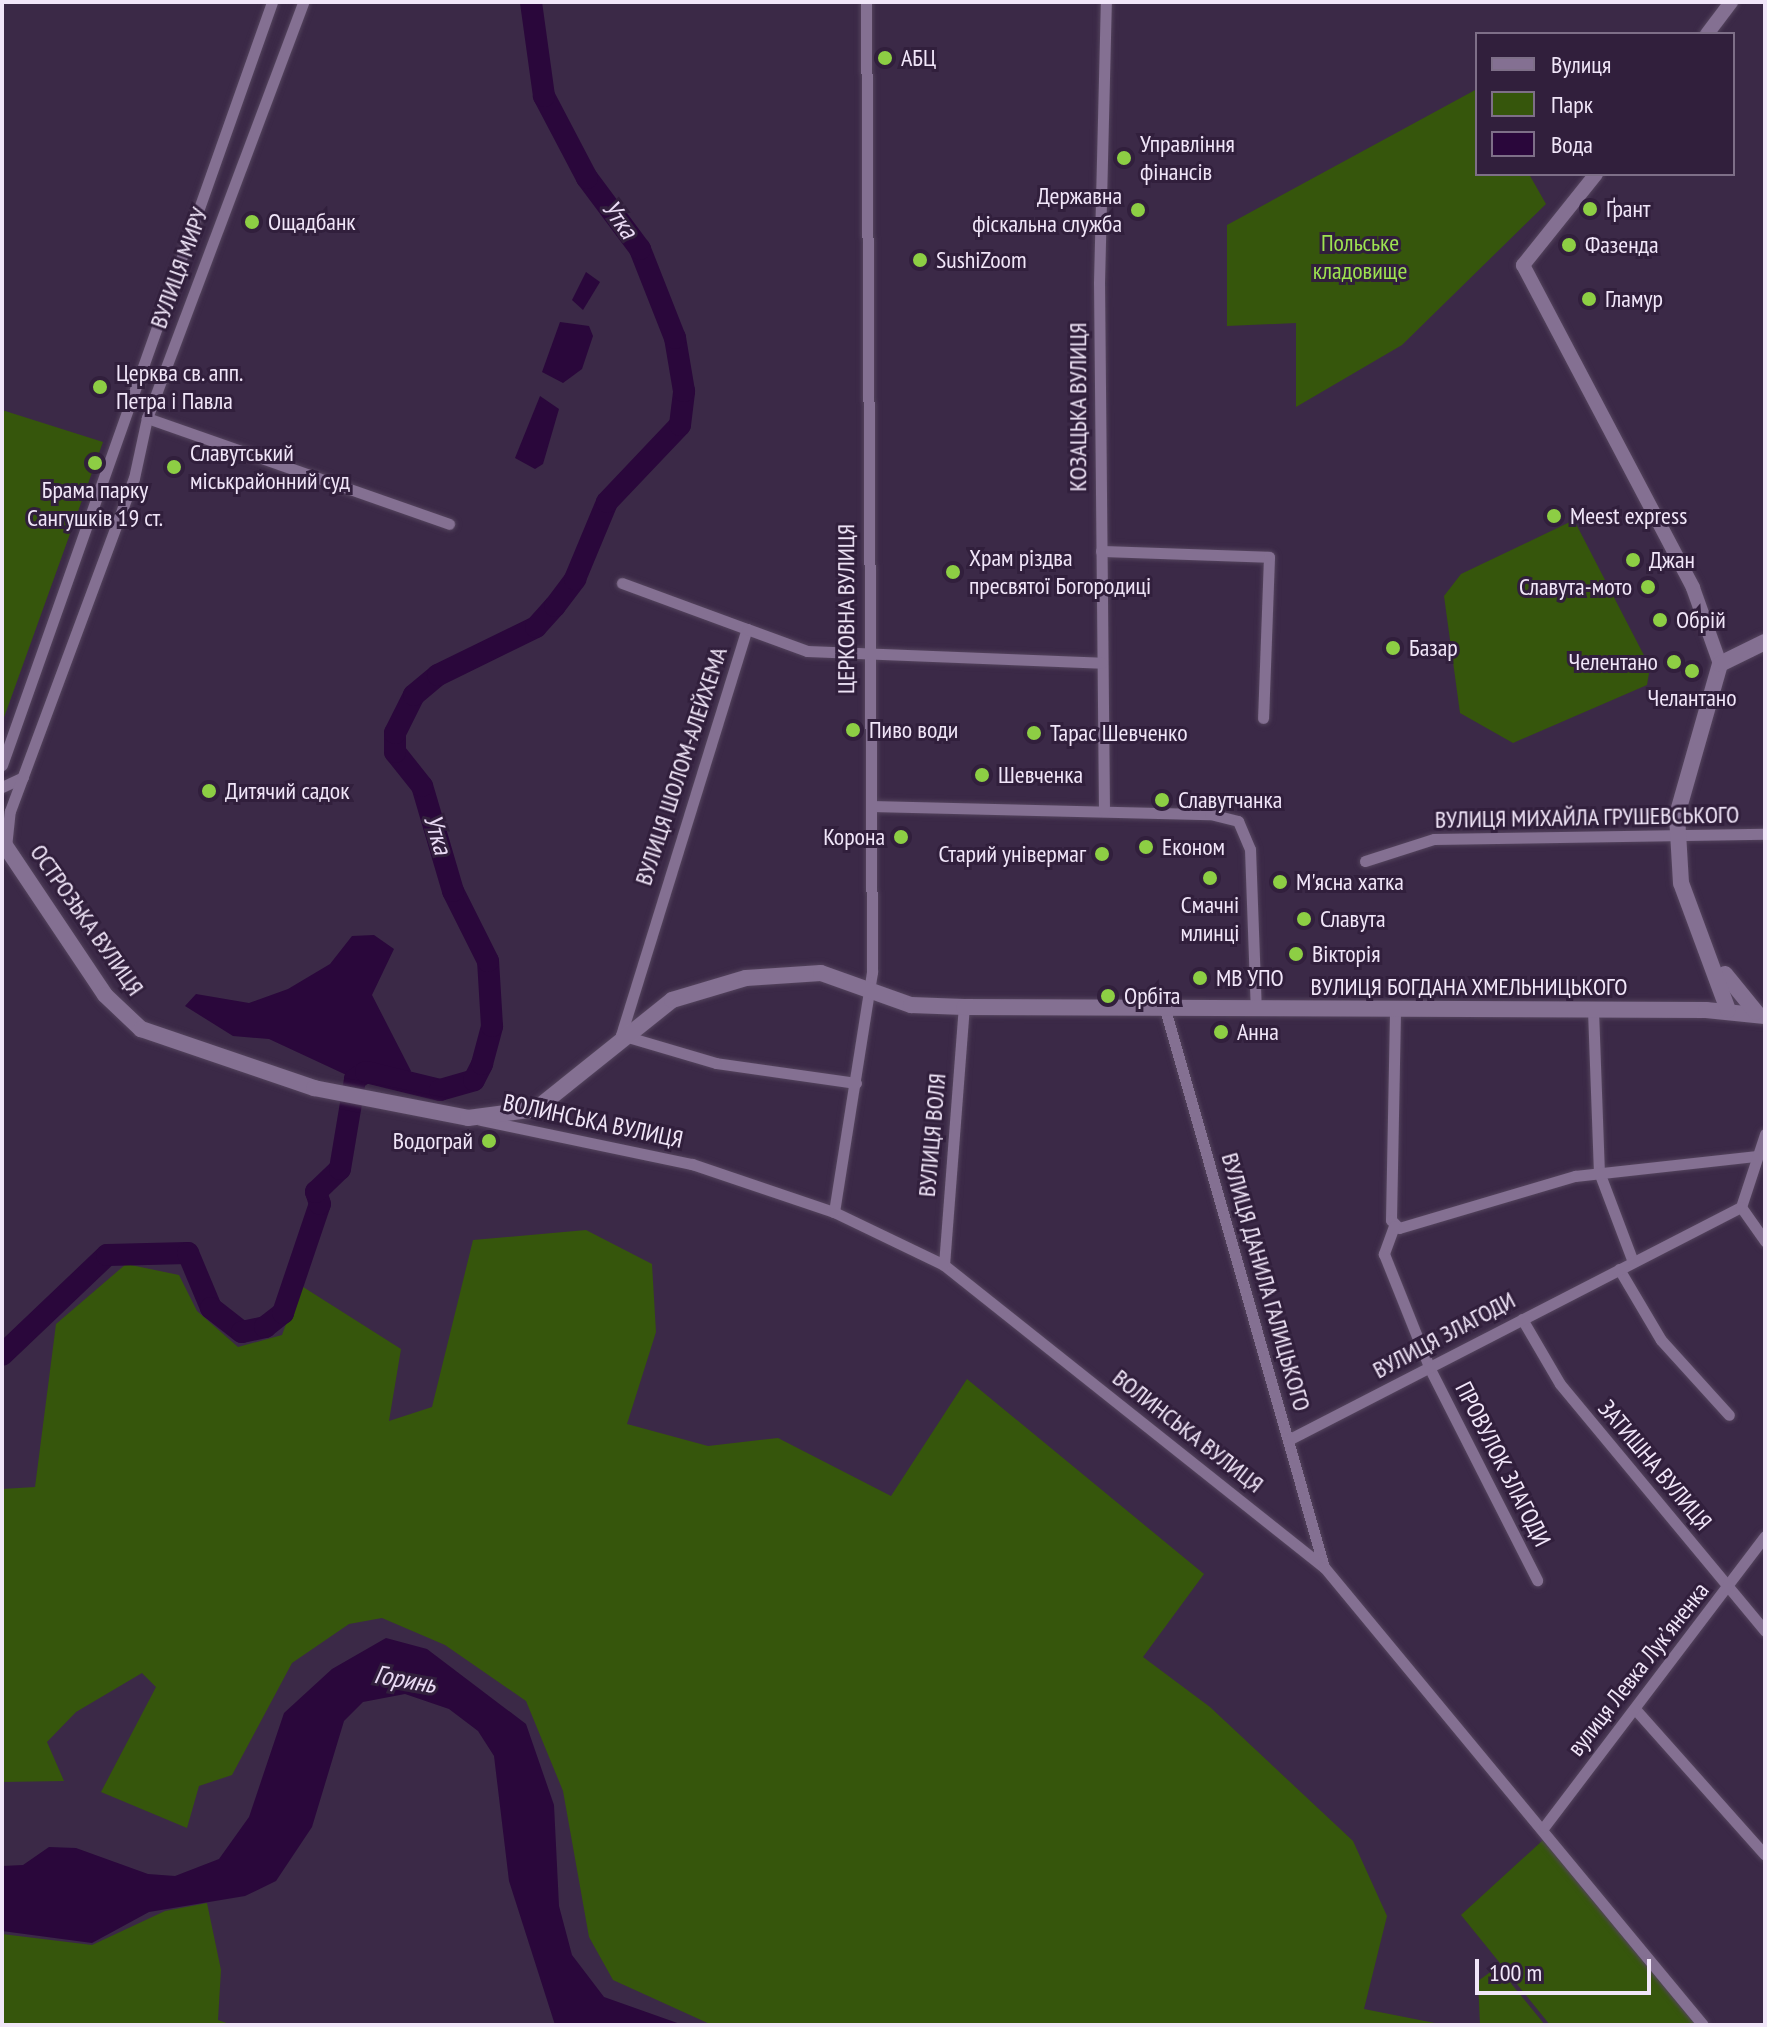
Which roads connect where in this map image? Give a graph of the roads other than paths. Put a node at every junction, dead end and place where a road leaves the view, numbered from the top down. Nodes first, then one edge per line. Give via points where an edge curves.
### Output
1 (272, 2) edge
2 (303, 2) edge
3 (866, 2) edge
4 (1106, 2) edge
5 (1731, 2) edge
6 (1708, 32) edge
7 (1594, 176) edge
8 (147, 418) junction
9 (449, 524) dead end
10 (1101, 551) junction
11 (622, 583) dead end
12 (747, 629) junction
13 (1765, 642) edge
14 (867, 656) junction
15 (1102, 663) junction
16 (1720, 664) junction
17 (1263, 718) dead end
18 (2, 765) edge
19 (23, 777) junction
20 (2, 787) edge
21 (871, 806) junction
22 (1104, 811) junction
23 (1765, 834) edge
24 (1675, 840) junction
25 (4, 844) edge
26 (1365, 861) dead end
27 (1716, 963) junction
28 (871, 987) junction
29 (964, 1007) junction
30 (1165, 1009) junction
31 (1256, 1010) junction
32 (1593, 1010) junction
33 (1706, 1010) junction
34 (1728, 1010) junction
35 (1395, 1012) junction
36 (1760, 1014) edge
37 (621, 1035) junction
38 (856, 1083) junction
39 (314, 1088) joint
40 (477, 1119) junction
41 (1765, 1134) edge
42 (1755, 1156) junction
43 (1599, 1172) junction
44 (1741, 1207) junction
45 (834, 1212) junction
46 (1394, 1226) junction
47 (1765, 1241) edge
48 (1633, 1262) junction
49 (944, 1265) junction
50 (1619, 1269) junction
51 (1522, 1319) junction
52 (1430, 1369) junction
53 (1729, 1415) dead end
54 (1288, 1440) junction
55 (1765, 1536) edge
56 (1324, 1567) junction
57 (1537, 1580) dead end
58 (1728, 1587) junction
59 (1765, 1631) edge
60 (1635, 1709) junction
61 (1544, 1827) junction
62 (1765, 1855) edge
63 (1703, 2025) edge

1 - 18 street, ВУЛИЦЯ МИРУ
2 - 8 street, ВУЛИЦЯ МИРУ
3 - 14 street, ЦЕРКОВНА ВУЛИЦЯ
4 - 10 street, КОЗАЦЬКА ВУЛИЦЯ
5 - 6 street
7 - 16 street via 1523,265 1693,588
8 - 9 street
8 - 19 street, ВУЛИЦЯ МИРУ via 134,478
10 - 15 street, КОЗАЦЬКА ВУЛИЦЯ
10 - 17 street via 1269,557
11 - 12 street
12 - 14 street, ВУЛИЦЯ ШОЛОМ-АЛЕЙХЕМА via 807,651
12 - 37 street, ВУЛИЦЯ ШОЛОМ-АЛЕЙХЕМА
13 - 16 main road
14 - 15 street, ВУЛИЦЯ ШОЛОМ-АЛЕЙХЕМА
14 - 21 street, ЦЕРКОВНА ВУЛИЦЯ
15 - 22 street, КОЗАЦЬКА ВУЛИЦЯ
16 - 24 main road via 1680,793
19 - 20 street
19 - 25 street, ВУЛИЦЯ МИРУ
21 - 22 street
21 - 28 street, ЦЕРКОВНА ВУЛИЦЯ
22 - 31 street via 1210,814 1244,829
23 - 24 street, ВУЛИЦЯ МИХАЙЛА ГРУШЕВСЬКОГО
24 - 26 street, ВУЛИЦЯ МИХАЙЛА ГРУШЕВСЬКОГО via 1434,839
24 - 27 main road via 1681,883
25 - 39 main road, ОСТРОЗЬКА ВУЛИЦЯ via 124,1016 168,1044
27 - 33 main road via 1717,991
27 - 34 main road
27 - 36 main road
28 - 29 main road, ВУЛИЦЯ БОГДАНА ХМЕЛЬНИЦЬКОГО via 911,1005
28 - 37 main road, ВУЛИЦЯ БОГДАНА ХМЕЛЬНИЦЬКОГО via 821,973 746,978 672,1000
28 - 38 street, ЦЕРКОВНА ВУЛИЦЯ
29 - 30 main road, ВУЛИЦЯ БОГДАНА ХМЕЛЬНИЦЬКОГО
29 - 49 street, ВУЛИЦЯ ВОЛЯ
30 - 31 main road, ВУЛИЦЯ БОГДАНА ХМЕЛЬНИЦЬКОГО
30 - 54 street, ВУЛИЦЯ ДАНИЛА ГАЛИЦЬКОГО
31 - 35 main road, ВУЛИЦЯ БОГДАНА ХМЕЛЬНИЦЬКОГО
32 - 33 main road, ВУЛИЦЯ БОГДАНА ХМЕЛЬНИЦЬКОГО
32 - 35 main road, ВУЛИЦЯ БОГДАНА ХМЕЛЬНИЦЬКОГО
32 - 43 street
33 - 34 main road, ВУЛИЦЯ БОГДАНА ХМЕЛЬНИЦЬКОГО
34 - 36 main road, ВУЛИЦЯ БОГДАНА ХМЕЛЬНИЦЬКОГО
35 - 46 street, ПРОВУЛОК ЗЛАГОДИ
37 - 38 street via 716,1063
37 - 40 main road, ВУЛИЦЯ БОГДАНА ХМЕЛЬНИЦЬКОГО via 549,1102 517,1116
38 - 45 street, ЦЕРКОВНА ВУЛИЦЯ
39 - 40 main road, ВУЛИЦЯ БОГДАНА ХМЕЛЬНИЦЬКОГО
40 - 45 street, ВОЛИНСЬКА ВУЛИЦЯ via 692,1164
41 - 42 street
42 - 43 street
42 - 44 street
43 - 46 street via 1429,1222
43 - 48 street
44 - 47 street
44 - 48 street, ВУЛИЦЯ ЗЛАГОДИ
45 - 49 street, ВОЛИНСЬКА ВУЛИЦЯ
46 - 52 street, ПРОВУЛОК ЗЛАГОДИ via 1384,1254
48 - 50 street, ВУЛИЦЯ ЗЛАГОДИ
49 - 56 street, ВОЛИНСЬКА ВУЛИЦЯ
50 - 51 street, ВУЛИЦЯ ЗЛАГОДИ
50 - 53 street via 1661,1340
51 - 52 street, ВУЛИЦЯ ЗЛАГОДИ
51 - 58 street, ЗАТИШНА ВУЛИЦЯ via 1560,1384
52 - 54 street, ВУЛИЦЯ ЗЛАГОДИ
52 - 57 street, ПРОВУЛОК ЗЛАГОДИ
54 - 56 street, ВУЛИЦЯ ДАНИЛА ГАЛИЦЬКОГО
55 - 58 street, вулиця Левка Лукʼяненка
56 - 61 street, ВОЛИНСЬКА ВУЛИЦЯ
58 - 59 street, ЗАТИШНА ВУЛИЦЯ
58 - 60 street, вулиця Левка Лукʼяненка
60 - 61 street, вулиця Левка Лукʼяненка
60 - 62 street
61 - 63 street, ВОЛИНСЬКА ВУЛИЦЯ

